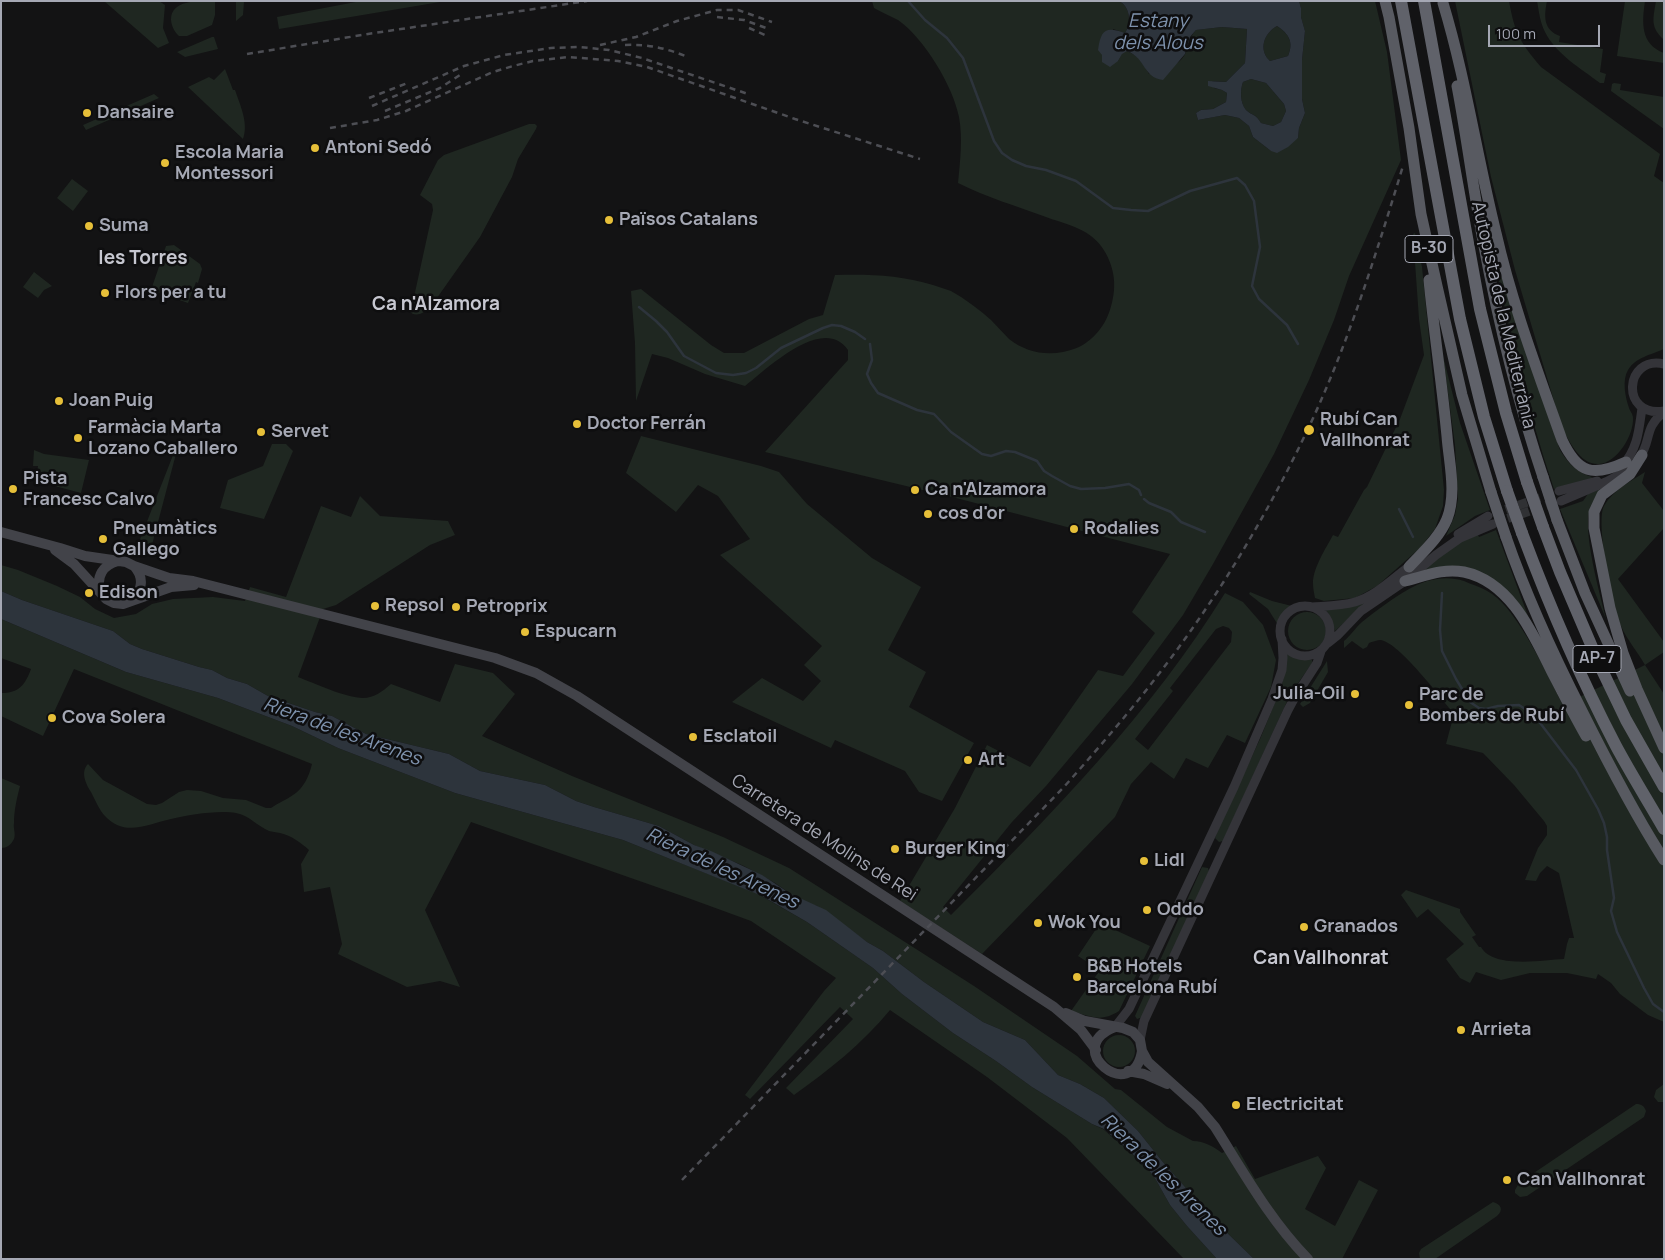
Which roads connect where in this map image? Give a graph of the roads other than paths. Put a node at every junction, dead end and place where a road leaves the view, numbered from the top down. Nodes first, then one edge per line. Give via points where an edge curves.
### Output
1 (1385, 1) edge
2 (1401, 1) edge
3 (1424, 1) edge
4 (1443, 2) edge
5 (1421, 214) junction
6 (1664, 355) edge
7 (1659, 363) edge
8 (1642, 408) junction
9 (1664, 412) edge
10 (1642, 455) junction
11 (1626, 462) junction
12 (1, 532) edge
13 (48, 545) junction
14 (119, 561) junction
15 (134, 566) junction
16 (1409, 567) junction
17 (1405, 581) junction
18 (207, 584) junction
19 (100, 591) junction
20 (132, 600) junction
21 (1312, 607) junction
22 (1282, 639) junction
23 (1328, 643) junction
24 (1321, 651) junction
25 (1664, 748) edge
26 (1664, 754) edge
27 (1620, 787) junction
28 (1664, 787) edge
29 (1664, 829) edge
30 (1664, 860) edge
31 (1054, 1007) junction
32 (1110, 1026) junction
33 (1141, 1046) junction
34 (1096, 1050) junction
35 (1128, 1071) junction
36 (1176, 1088) junction
37 (1308, 1259) edge

1 - 5 highway, B-30
2 - 29 highway, AP-7, bridge via 1460,318 1484,417 1507,490 1544,590 1590,694
3 - 28 highway, Autopista de la Mediterrània / AP-7, bridge via 1480,309 1506,414 1560,572 1626,720
4 - 11 highway via 1514,301 1562,440 1573,459 1586,469 1600,471
4 - 26 highway, bridge via 1494,298 1542,477 1585,593
5 - 16 highway via 1452,496 1443,528
5 - 27 highway, B-30, bridge via 1453,359 1506,537 1558,664
6 - 7 street
7 - 8 street via 1641,368 1633,381 1633,396
8 - 9 street
8 - 11 street via 1636,445
9 - 10 street via 1653,422
10 - 11 street via 1621,474 1560,496 1612,474
10 - 25 highway via 1630,474 1602,495 1594,512 1594,528 1620,646
12 - 13 main road
13 - 14 main road via 85,556
13 - 19 main road via 74,564
14 - 15 main road
14 - 19 main road via 107,565 102,572
15 - 18 main road via 169,578
15 - 20 main road via 141,581 140,591
16 - 17 street via 1461,532 1490,520 1453,542
16 - 21 street via 1364,598
17 - 23 street via 1361,611
17 - 27 highway via 1433,573 1465,572 1495,587 1508,598 1537,642 1598,756
18 - 20 main road via 171,587
18 - 31 main road, Carretera de Molins de Rei via 512,664 546,678
19 - 20 main road via 114,603
21 - 22 street via 1303,606 1288,614 1280,629
21 - 23 street via 1328,621
22 - 24 street via 1285,646 1298,656
22 - 32 street via 1282,670 1234,787 1129,1010
23 - 24 street
24 - 33 street via 1317,664 1295,697 1144,1021
27 - 30 highway, B-30
31 - 32 main road, Carretera de Molins de Rei via 1085,1021
31 - 34 main road, Carretera de Molins de Rei via 1084,1034
32 - 33 main road, Carretera de Molins de Rei via 1128,1029 1137,1036
32 - 34 main road via 1102,1034
33 - 35 main road via 1138,1063
33 - 36 main road, Carretera de Molins de Rei via 1151,1065
34 - 35 main road, Carretera de Molins de Rei via 1098,1062 1106,1070
35 - 36 main road, Carretera de Molins de Rei
36 - 37 main road, Carretera de Molins de Rei via 1215,1127 1270,1213

